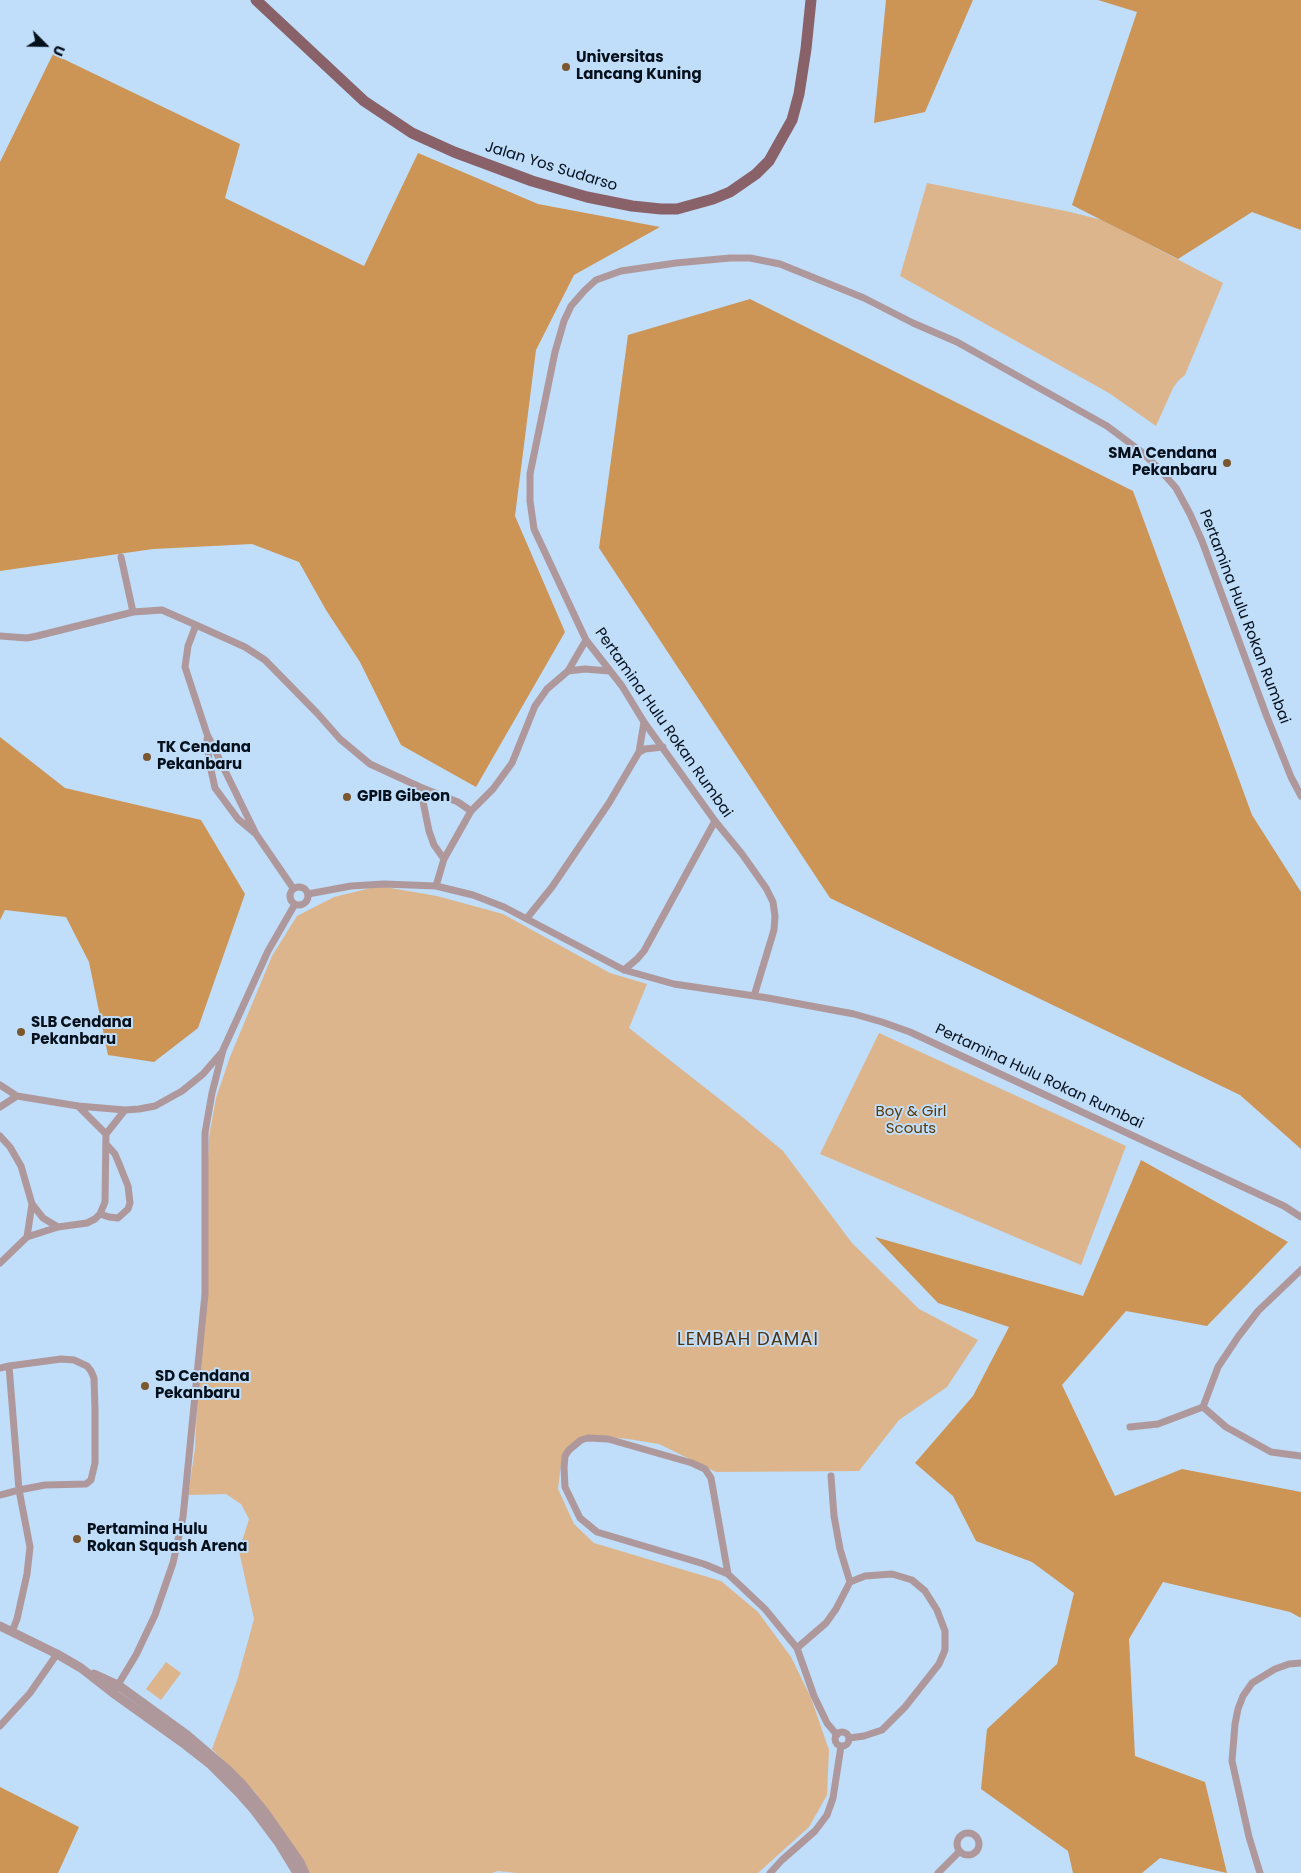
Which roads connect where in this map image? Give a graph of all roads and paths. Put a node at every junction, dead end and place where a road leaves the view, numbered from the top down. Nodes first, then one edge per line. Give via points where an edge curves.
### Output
1 (256, 0) edge
2 (811, 0) edge
3 (121, 557) dead end
4 (133, 612) junction
5 (196, 625) junction
6 (0, 636) edge
7 (586, 640) junction
8 (609, 671) junction
9 (568, 672) junction
10 (644, 722) junction
11 (207, 734) junction
12 (663, 747) junction
13 (639, 752) junction
14 (420, 787) junction
15 (1301, 796) edge
16 (471, 811) junction
17 (715, 821) junction
18 (256, 834) junction
19 (444, 859) junction
20 (436, 886) junction
21 (293, 888) junction
22 (308, 894) junction
23 (295, 904) junction
24 (526, 918) junction
25 (624, 970) junction
26 (754, 996) junction
27 (223, 1050) junction
28 (0, 1084) edge
29 (17, 1096) junction
30 (78, 1106) junction
31 (0, 1107) edge
32 (125, 1110) junction
33 (106, 1134) junction
34 (0, 1136) edge
35 (106, 1144) junction
36 (32, 1204) junction
37 (100, 1214) junction
38 (1301, 1217) edge
39 (58, 1227) junction
40 (27, 1237) junction
41 (0, 1263) edge
42 (1301, 1270) edge
43 (9, 1366) junction
44 (0, 1368) edge
45 (1203, 1407) junction
46 (1130, 1427) dead end
47 (1301, 1456) edge
48 (831, 1476) dead end
49 (18, 1490) junction
50 (0, 1495) edge
51 (728, 1574) junction
52 (850, 1582) junction
53 (1, 1628) edge
54 (12, 1632) junction
55 (797, 1648) junction
56 (57, 1654) junction
57 (1301, 1663) edge
58 (115, 1689) junction
59 (0, 1726) edge
60 (836, 1735) junction
61 (849, 1738) junction
62 (841, 1746) junction
63 (960, 1852) dead end
64 (297, 1873) edge
65 (305, 1873) edge
66 (770, 1873) edge
67 (938, 1873) edge
68 (1260, 1873) edge

1 - 2 main road, Jalan Yos Sudarso via 364,101 414,134 494,168 587,197 661,209 677,209 730,192 769,161 792,120 799,94
3 - 4 street
4 - 5 street via 162,610
4 - 6 street via 28,638
5 - 11 street via 185,667
5 - 14 street via 245,647 265,660 362,758
7 - 8 street, Pertamina Hulu Rokan Rumbai
7 - 9 street
7 - 15 street, Pertamina Hulu Rokan Rumbai via 534,529 530,501 530,474 555,352 571,306 596,280 621,271 730,258 780,264 864,298 957,342 1107,426 1162,472 1176,488 1190,514 1267,717
8 - 9 street via 584,669
8 - 10 street, Pertamina Hulu Rokan Rumbai
9 - 16 street via 548,689 535,706 512,763
10 - 12 street, Pertamina Hulu Rokan Rumbai
10 - 13 street
11 - 18 street
11 - 18 street via 214,788 238,819
12 - 13 street
12 - 17 street, Pertamina Hulu Rokan Rumbai
13 - 24 street via 587,837
14 - 16 street via 458,802
14 - 19 street via 429,831
16 - 19 street
17 - 25 street via 644,951
17 - 26 street, Pertamina Hulu Rokan Rumbai via 758,876 772,902 774,930
18 - 21 street
19 - 20 street
20 - 22 street, Pertamina Hulu Rokan Rumbai via 376,884
20 - 24 street, Pertamina Hulu Rokan Rumbai via 472,895
21 - 22 street via 302,887
21 - 23 street via 290,897
22 - 23 street via 305,903
23 - 27 street via 268,951
24 - 25 street, Pertamina Hulu Rokan Rumbai
25 - 26 street, Pertamina Hulu Rokan Rumbai via 674,984
26 - 38 street, Pertamina Hulu Rokan Rumbai via 854,1014 910,1032 1284,1206
27 - 32 street via 203,1074 182,1091 155,1106
27 - 58 street via 205,1133 205,1294 183,1518 173,1563 155,1615
28 - 29 street
29 - 30 street
29 - 31 street
30 - 32 street
30 - 33 street
32 - 33 street
33 - 35 street
34 - 36 street via 21,1166
35 - 37 street via 105,1202
35 - 37 street via 120,1166 128,1186 130,1203 118,1218
36 - 39 street via 43,1218
36 - 40 street
37 - 39 street via 87,1223
39 - 40 street
40 - 41 street
42 - 45 street via 1258,1311 1238,1337 1218,1367
43 - 44 street
43 - 49 street
43 - 49 street via 74,1360 87,1366 94,1378 95,1463 91,1480 86,1484 44,1485
45 - 46 street via 1158,1424
45 - 47 street via 1226,1427 1270,1452
48 - 52 street via 834,1516
49 - 50 street
49 - 54 street via 30,1547 27,1574
51 - 51 street via 597,1532 588,1525 580,1518 565,1487 565,1456 569,1450 588,1438 608,1439 692,1463 705,1470 711,1478
51 - 55 street via 765,1609
52 - 55 street via 826,1623
52 - 61 street via 865,1576 892,1574 912,1580 925,1591 937,1610 945,1631 945,1650 928,1680 882,1730
53 - 54 street
54 - 56 street
55 - 60 street via 814,1696
56 - 58 street
56 - 59 street via 30,1693
57 - 68 street via 1275,1669 1252,1683 1238,1709 1235,1724 1232,1761
58 - 64 street via 211,1765 254,1810
58 - 65 street via 199,1744 244,1785
60 - 61 street via 844,1733
60 - 62 street via 836,1742
61 - 62 street via 847,1744
62 - 66 street via 827,1815 815,1831
63 - 67 street

